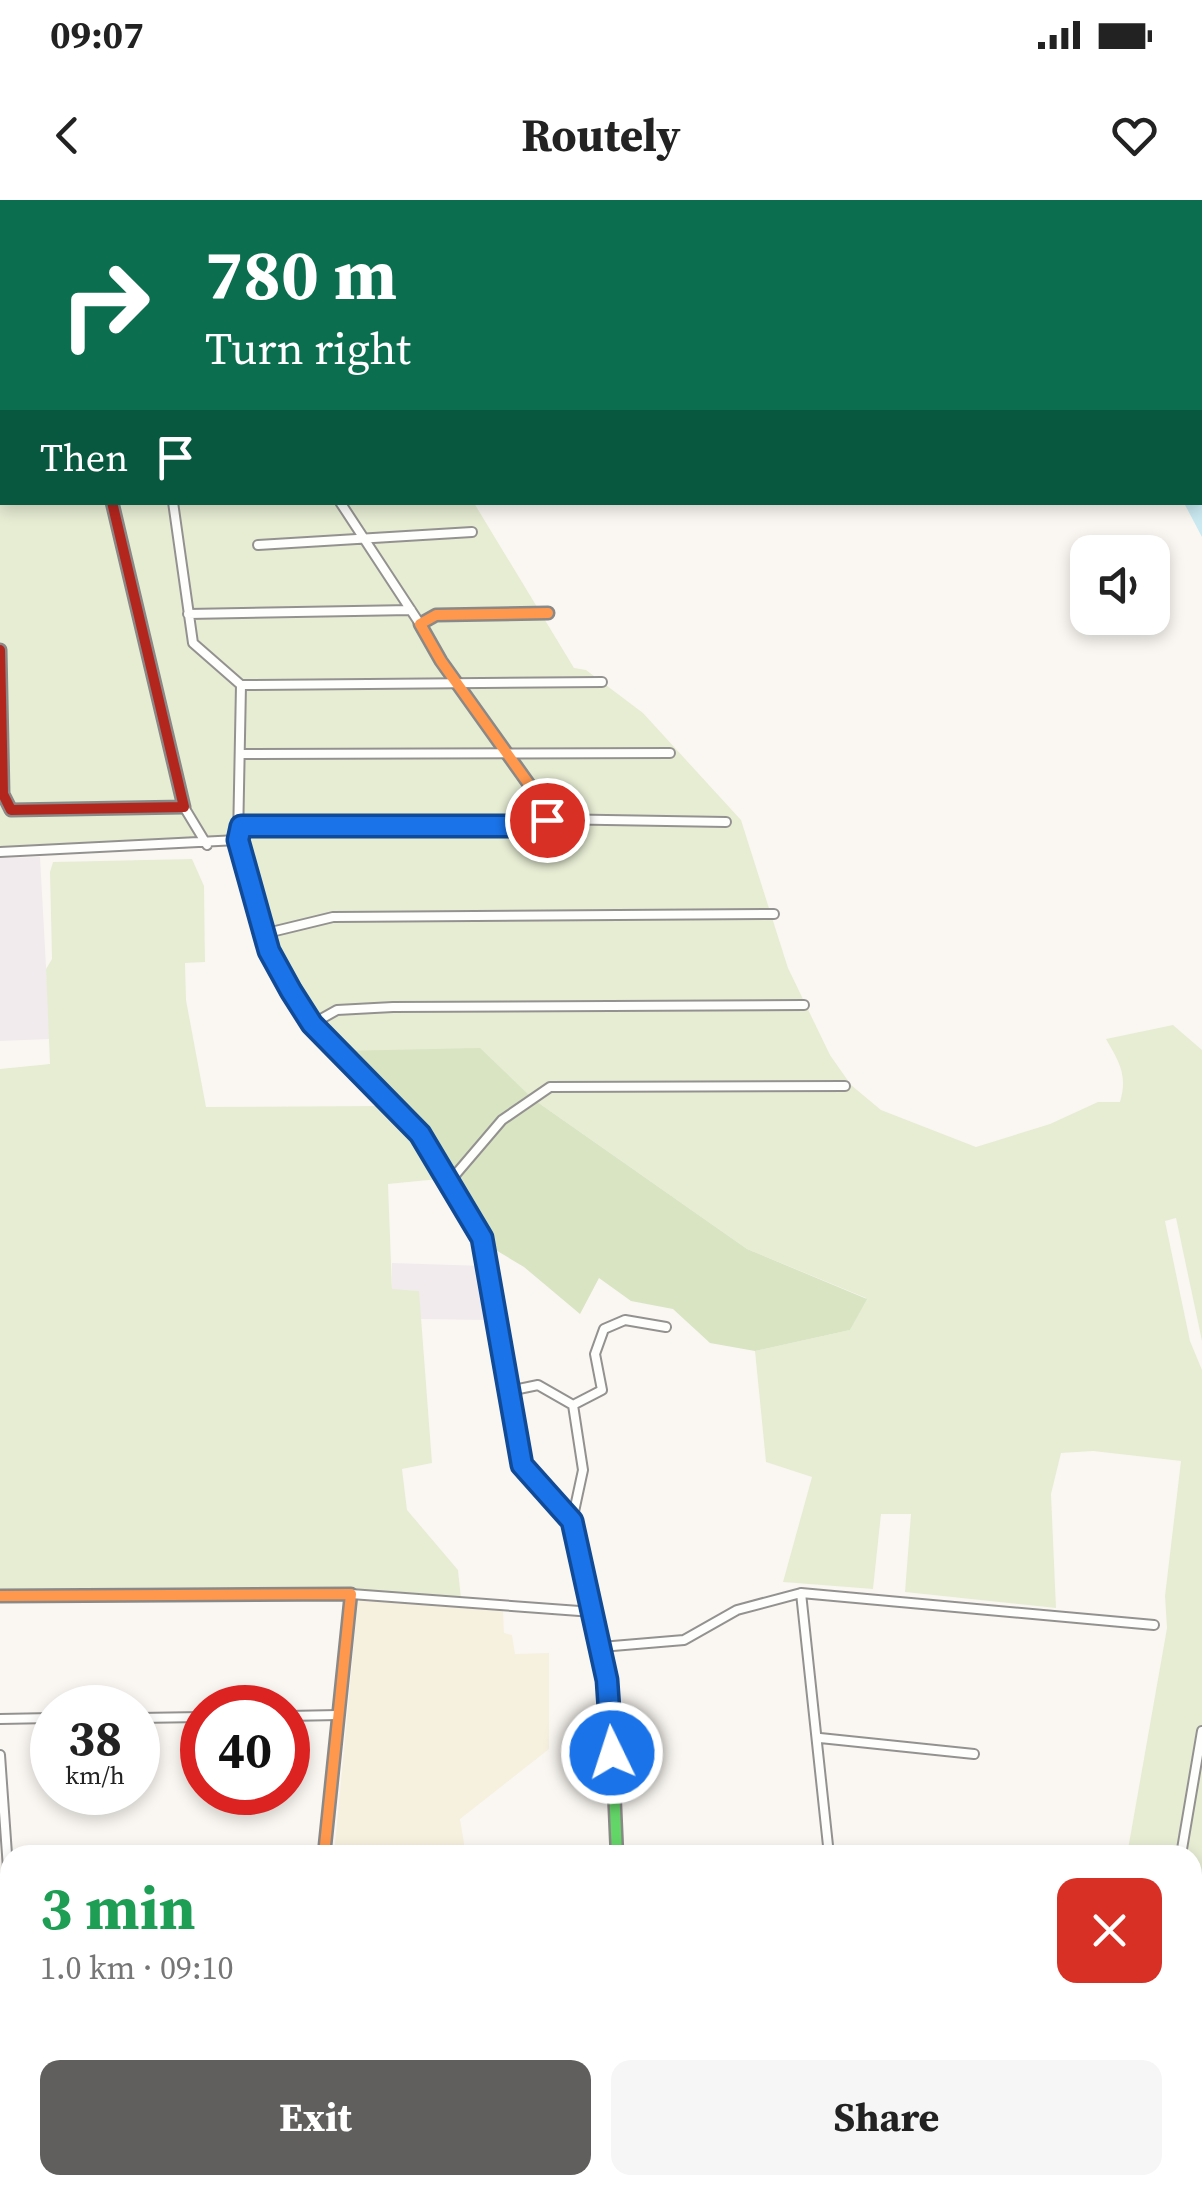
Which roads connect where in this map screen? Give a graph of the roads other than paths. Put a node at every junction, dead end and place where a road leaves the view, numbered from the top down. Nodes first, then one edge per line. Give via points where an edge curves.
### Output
1 (113, 505) edge
2 (173, 505) edge
3 (342, 505) edge
4 (472, 532) dead end
5 (362, 539) junction
6 (258, 545) dead end
7 (412, 610) junction
8 (548, 613) dead end
9 (188, 614) junction
10 (420, 624) junction
11 (0, 650) edge
12 (602, 682) dead end
13 (241, 685) junction
14 (460, 685) junction
15 (670, 753) dead end
16 (240, 754) junction
17 (508, 754) junction
18 (184, 806) junction
19 (547, 820) junction
20 (726, 822) dead end
21 (241, 826) junction
22 (238, 840) junction
23 (207, 845) junction
24 (0, 852) edge
25 (774, 914) dead end
26 (263, 934) junction
27 (804, 1005) dead end
28 (312, 1024) junction
29 (845, 1086) dead end
30 (450, 1181) junction
31 (666, 1327) dead end
32 (509, 1391) junction
33 (573, 1405) junction
34 (572, 1521) junction
35 (801, 1593) junction
36 (352, 1594) junction
37 (0, 1596) edge
38 (593, 1612) junction
39 (1154, 1624) dead end
40 (601, 1646) junction
41 (338, 1715) junction
42 (310, 1716) edge
43 (30, 1718) edge
44 (0, 1719) edge
45 (1202, 1732) edge
46 (820, 1738) junction
47 (974, 1754) dead end
48 (0, 1755) edge
49 (8, 1845) edge
50 (326, 1845) edge
51 (617, 1845) edge
52 (829, 1845) edge
53 (1183, 1845) edge

1 - 18 street
2 - 9 street
3 - 5 street
4 - 5 street
5 - 6 street
5 - 7 street
7 - 9 street
7 - 10 street
8 - 10 street via 436,615
9 - 13 street via 196,649
10 - 14 street
11 - 18 street via 3,794 11,810
12 - 14 street
13 - 14 street
13 - 16 street
14 - 17 street
15 - 17 street
16 - 17 street
16 - 21 street
17 - 19 street via 546,808
18 - 23 street
19 - 20 street
19 - 21 street via 529,826
21 - 22 street
22 - 23 street
22 - 26 street
23 - 24 street
25 - 26 street via 333,918
26 - 28 street
27 - 28 street via 393,1007 337,1010
28 - 30 street via 420,1134
29 - 30 street via 550,1087 502,1120
30 - 32 street via 485,1246
31 - 33 street via 625,1320 604,1329 596,1354 602,1390
32 - 33 street via 538,1386
32 - 34 street via 522,1465
33 - 34 street via 583,1470
34 - 38 street
35 - 39 street
35 - 40 street via 736,1610 669,1644
35 - 46 street
36 - 37 street
36 - 38 street
36 - 41 street
38 - 40 street
40 - 51 street
41 - 42 street
41 - 50 street
43 - 44 street
45 - 53 street
46 - 47 street
46 - 52 street
48 - 49 street

